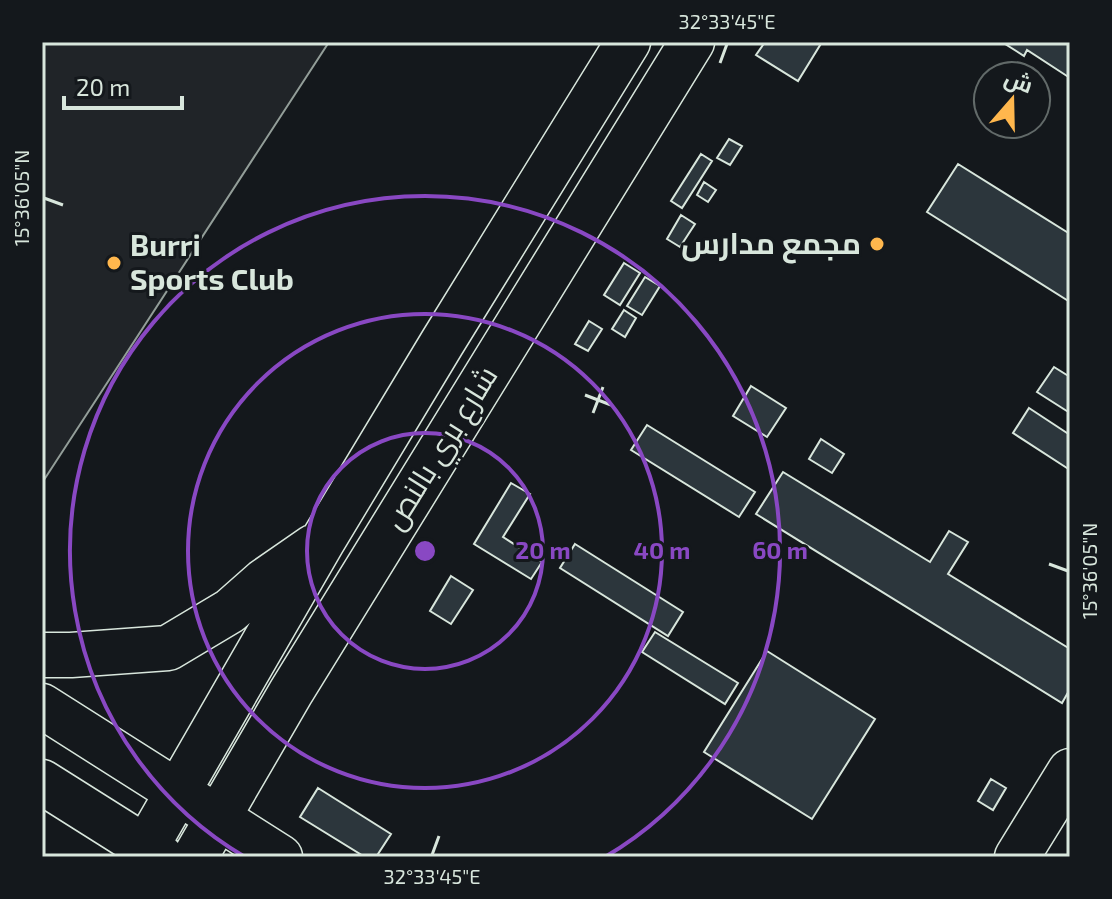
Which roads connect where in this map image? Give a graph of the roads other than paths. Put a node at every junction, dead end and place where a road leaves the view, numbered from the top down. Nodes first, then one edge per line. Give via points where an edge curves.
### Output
1 (628, 42) edge
2 (692, 42) edge
3 (322, 542) junction
4 (42, 655) edge
5 (42, 706) edge
6 (1070, 771) edge
7 (42, 782) edge
8 (179, 793) junction
9 (219, 818) junction
10 (154, 852) edge
11 (264, 853) edge
12 (195, 857) edge
13 (1017, 857) edge

1 - 3 main road, شارع بري بالنص
2 - 9 main road, شارع بري بالنص via 291,692
3 - 4 main road via 230,611 168,648
3 - 8 main road, شارع بري بالنص
5 - 8 main road
6 - 13 main road
7 - 10 main road
8 - 9 main road
8 - 10 main road, شارع بري بالنص
9 - 11 main road
9 - 12 main road, شارع بري بالنص

